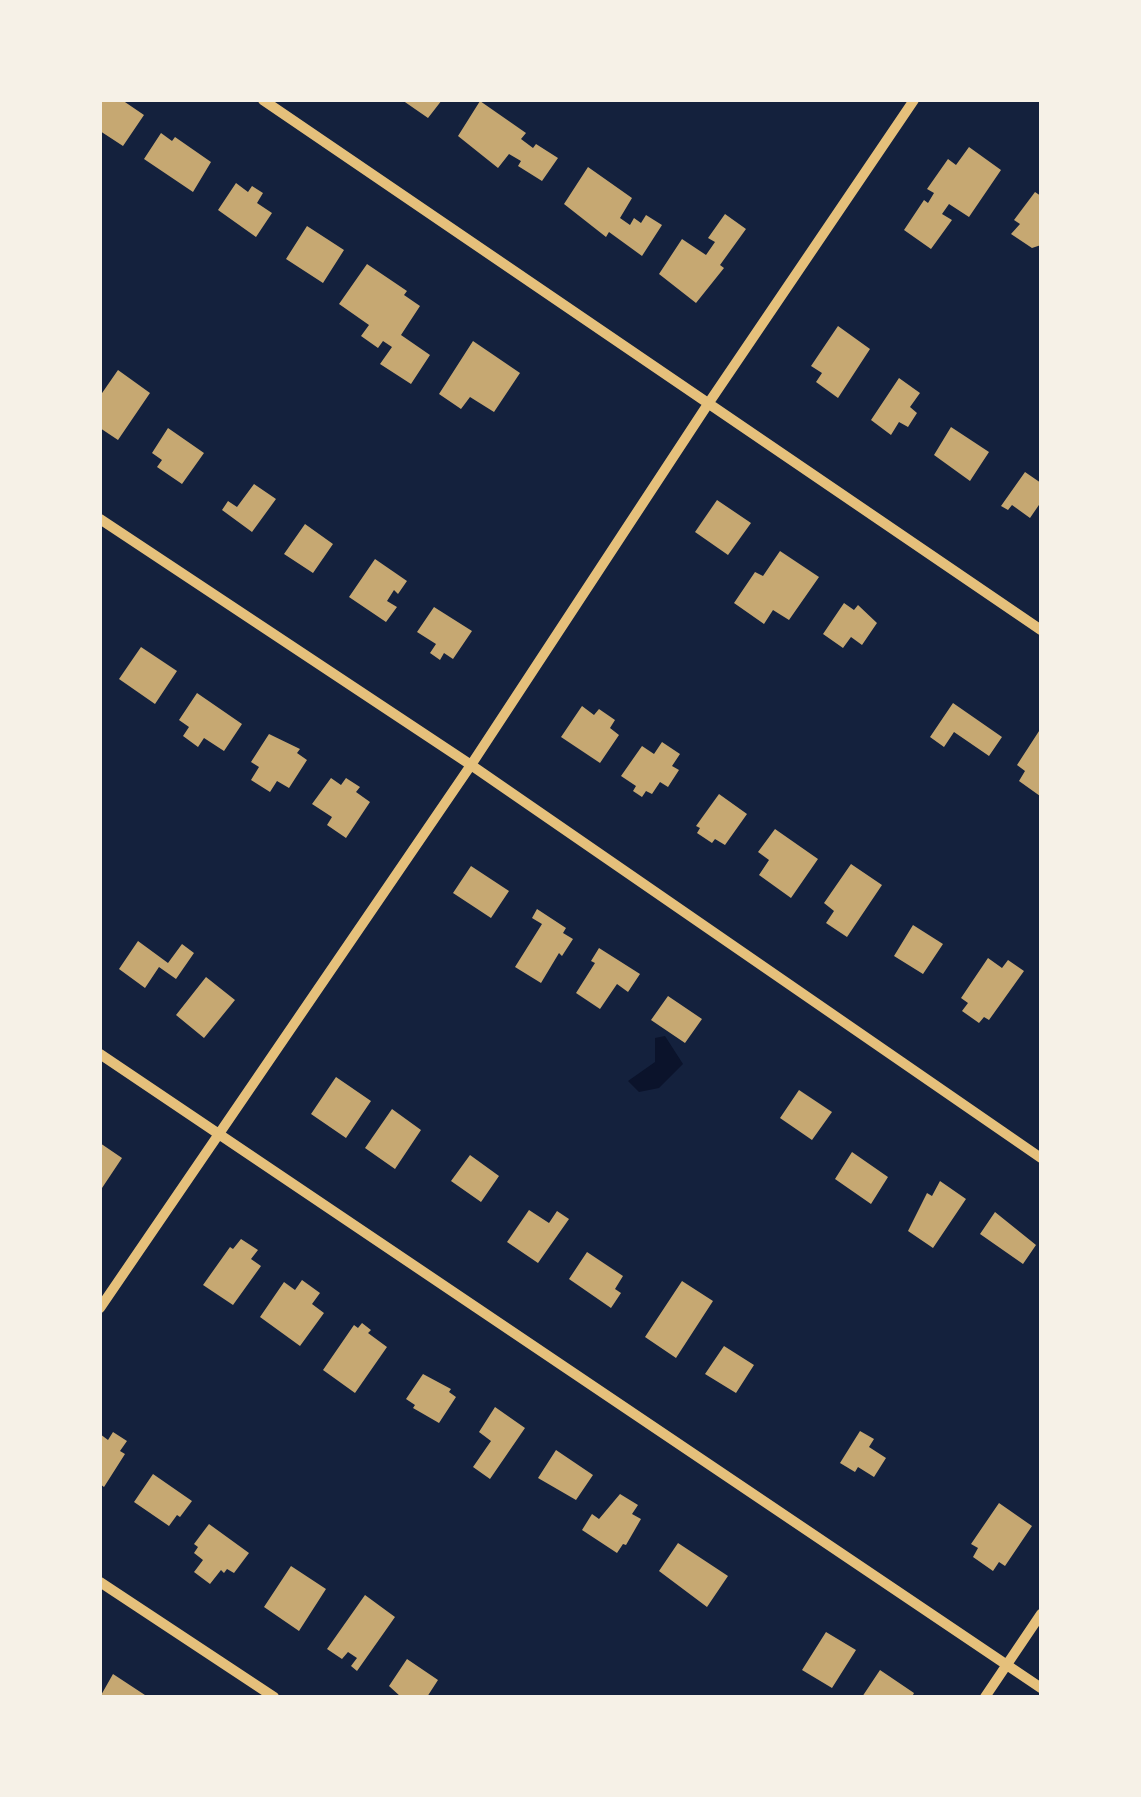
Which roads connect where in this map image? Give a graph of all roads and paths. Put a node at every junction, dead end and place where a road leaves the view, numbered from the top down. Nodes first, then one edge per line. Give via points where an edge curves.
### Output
1 (264, 100) edge
2 (914, 100) edge
3 (708, 404) junction
4 (100, 518) edge
5 (1041, 630) edge
6 (471, 765) junction
7 (100, 1054) edge
8 (218, 1133) junction
9 (1041, 1158) edge
10 (100, 1308) edge
11 (100, 1582) edge
12 (1041, 1614) edge
13 (1007, 1666) junction
14 (1041, 1688) edge
15 (274, 1697) edge
16 (985, 1697) edge

1 - 3 street
2 - 3 street
3 - 5 street
3 - 6 street
4 - 6 street
6 - 8 street
6 - 9 street
7 - 8 street
8 - 10 street
8 - 13 street
11 - 15 street
12 - 13 street
13 - 14 street
13 - 16 street

